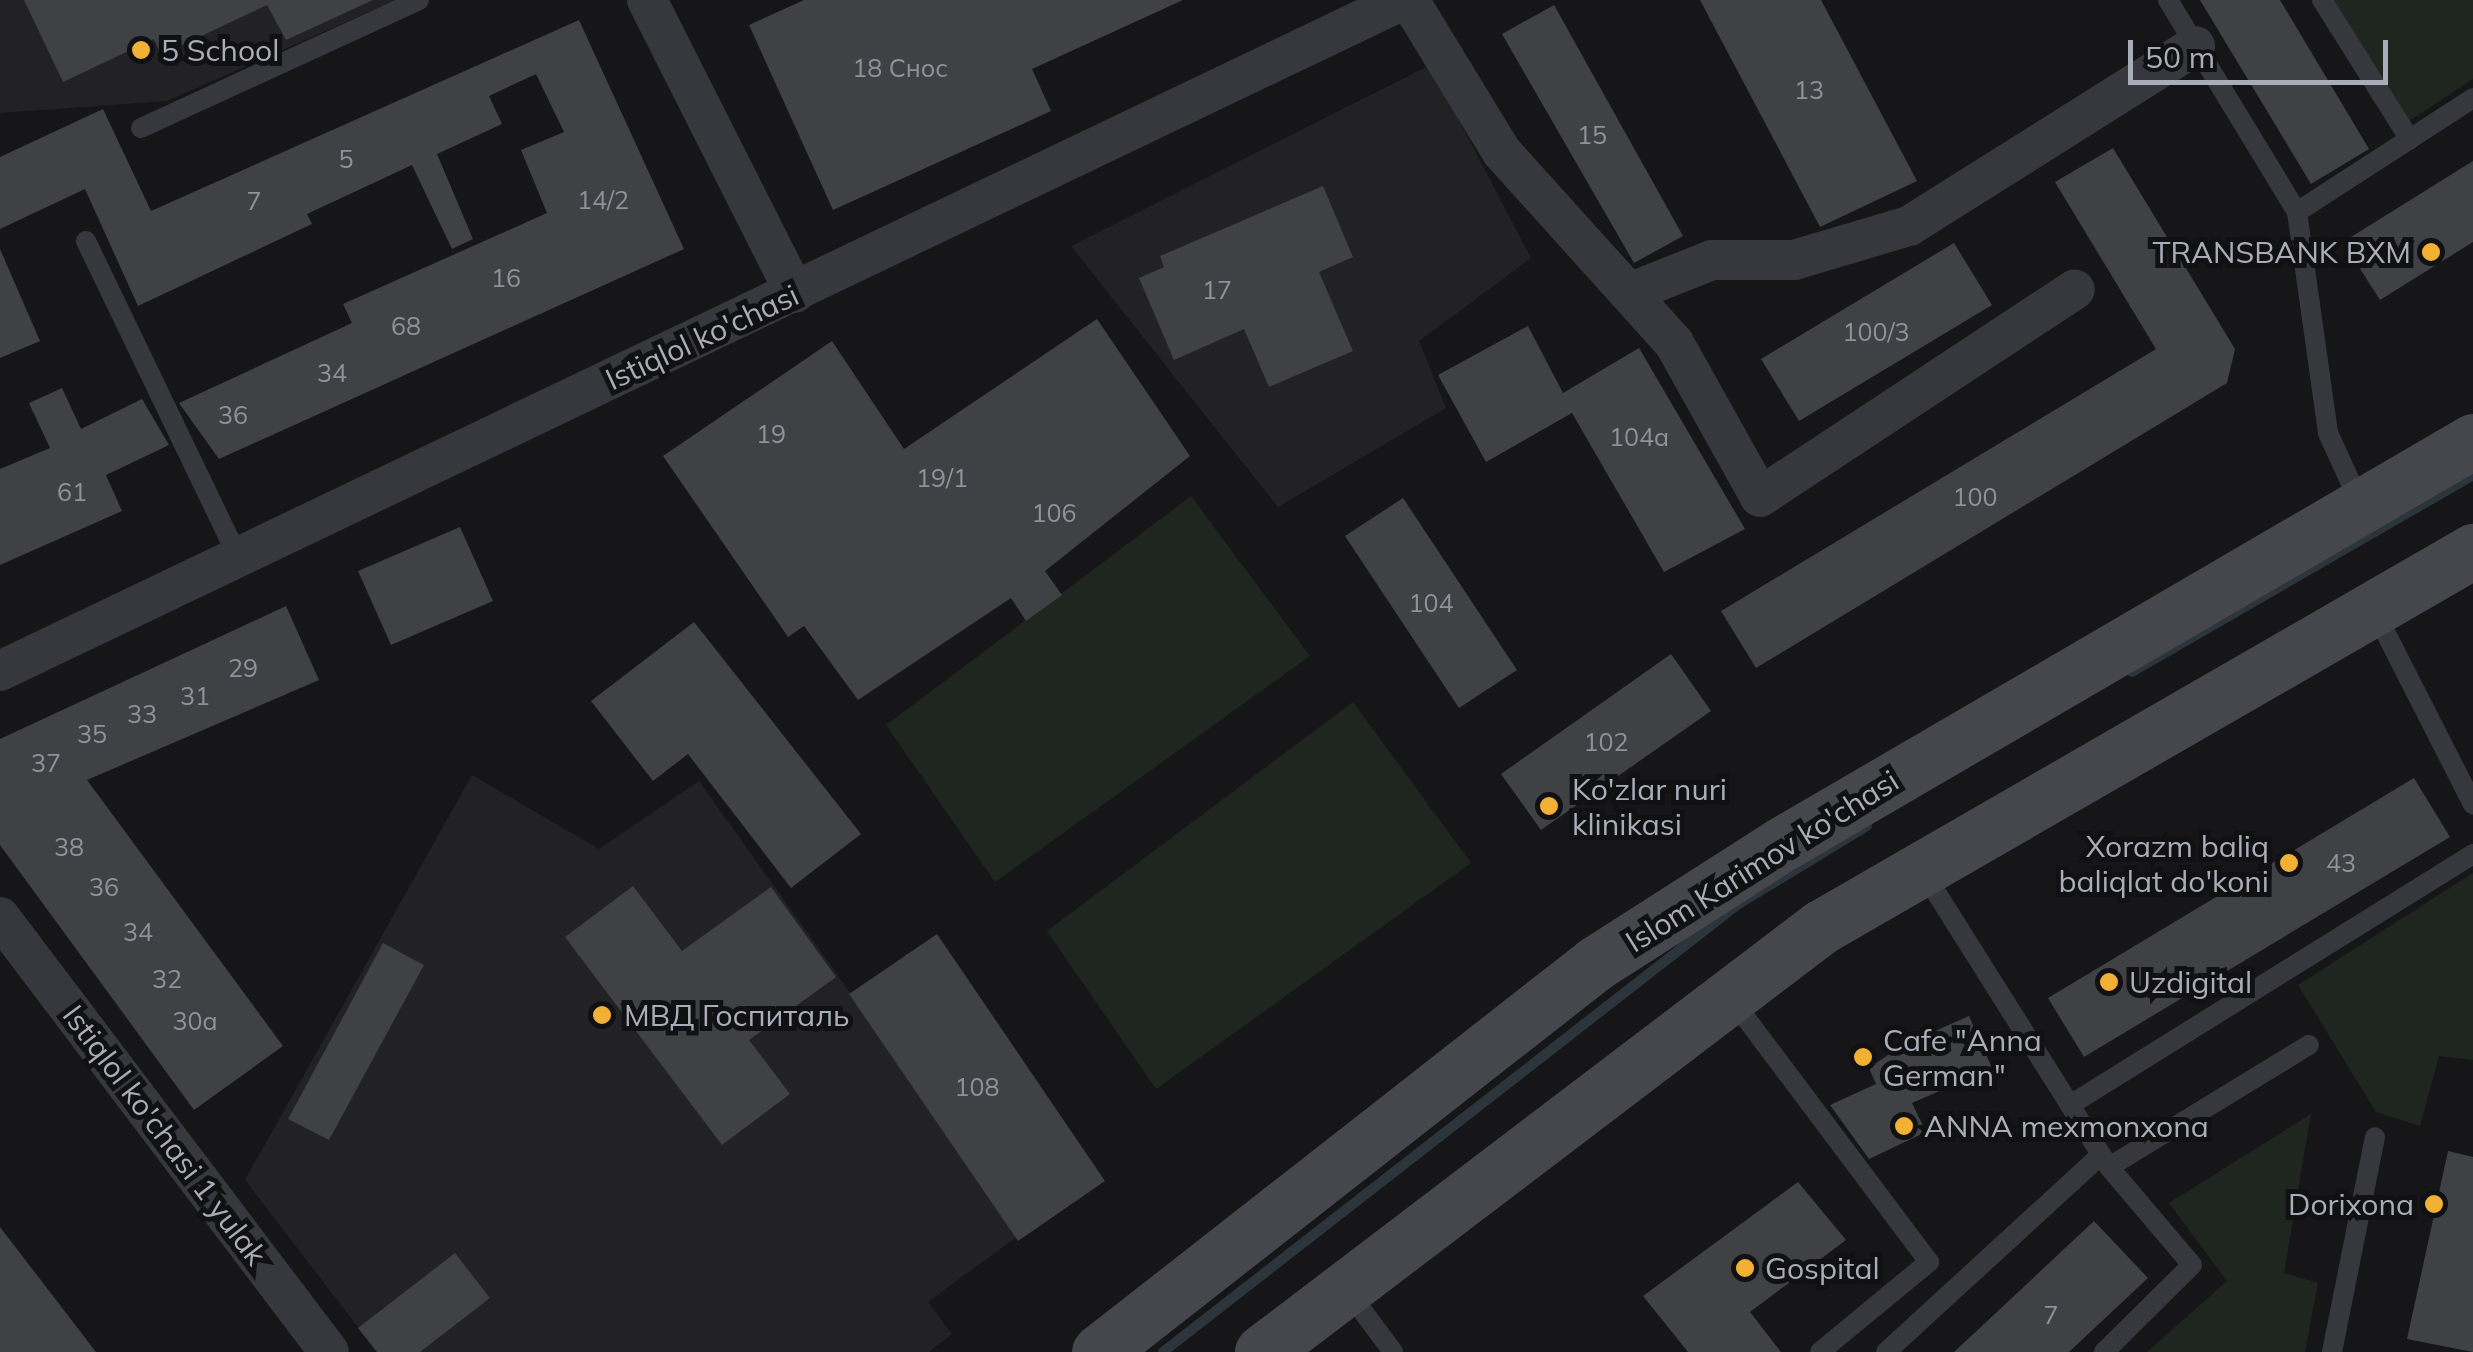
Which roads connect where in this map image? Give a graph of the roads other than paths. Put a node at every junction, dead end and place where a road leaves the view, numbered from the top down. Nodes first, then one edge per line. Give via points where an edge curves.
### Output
1 (418, 0) edge
2 (647, 0) edge
3 (1406, 0) edge
4 (2168, 0) edge
5 (2322, 0) edge
6 (2196, 46) junction
7 (2473, 98) edge
8 (141, 128) dead end
9 (2410, 140) junction
10 (2296, 212) junction
11 (86, 241) dead end
12 (2075, 289) dead end
13 (1630, 293) junction
14 (795, 294) junction
15 (2473, 441) edge
16 (2361, 506) junction
17 (2473, 551) edge
18 (238, 557) junction
19 (2372, 606) junction
20 (0, 670) edge
21 (2473, 804) edge
22 (2473, 854) edge
23 (1921, 868) junction
24 (0, 917) edge
25 (1729, 996) junction
26 (2308, 1046) dead end
27 (2070, 1105) junction
28 (2375, 1137) dead end
29 (2105, 1161) junction
30 (1345, 1288) junction
31 (329, 1352) edge
32 (1099, 1352) edge
33 (1262, 1352) edge
34 (1394, 1352) edge
35 (1820, 1352) edge
36 (1886, 1352) edge
37 (2104, 1352) edge
38 (2332, 1352) edge

1 - 8 lane
2 - 14 street
3 - 13 street via 1500,151
3 - 14 street, Istiqlol ko'chasi
4 - 6 lane
5 - 9 lane
6 - 10 lane
6 - 13 street via 1908,226 1794,260 1712,260
7 - 9 lane
9 - 10 lane
10 - 16 lane via 2328,432
11 - 18 lane
12 - 13 street via 1760,496 1674,343
14 - 18 street, Istiqlol ko'chasi
15 - 16 main road, Islom Karimov ko'chasi
16 - 32 main road, Islom Karimov ko'chasi via 1596,963
17 - 19 main road
18 - 20 street, Istiqlol ko'chasi
19 - 21 lane
19 - 23 main road
22 - 27 lane
23 - 25 main road
23 - 27 lane
24 - 31 street, Istiqlol ko'chasi 1 yulak
25 - 30 main road
25 - 35 lane via 1929,1262
26 - 29 lane
27 - 29 lane
28 - 38 lane
29 - 36 lane
29 - 37 lane via 2192,1265
30 - 33 main road
30 - 34 lane

